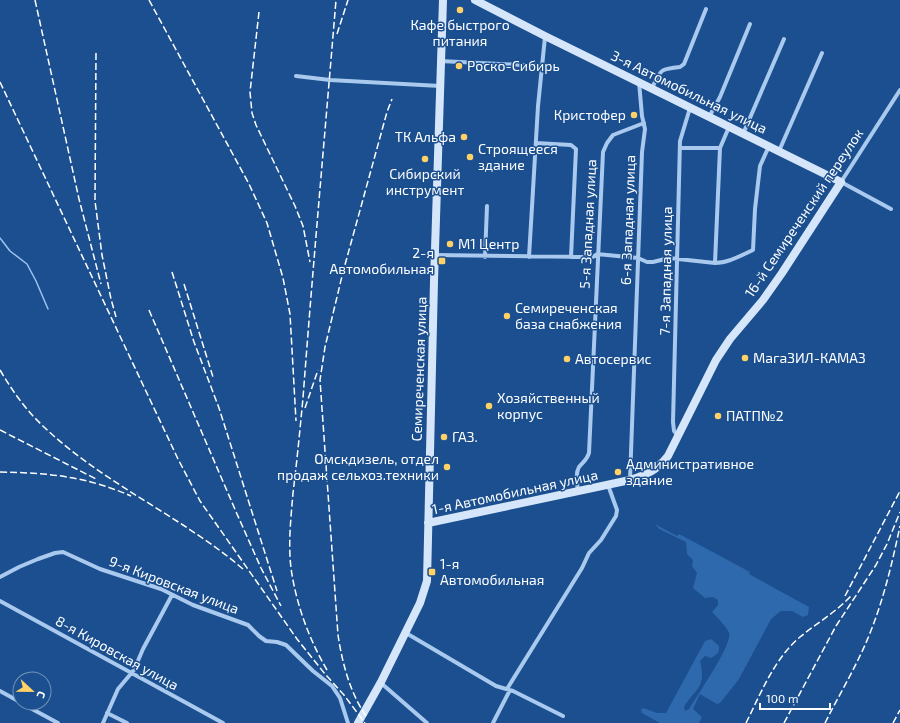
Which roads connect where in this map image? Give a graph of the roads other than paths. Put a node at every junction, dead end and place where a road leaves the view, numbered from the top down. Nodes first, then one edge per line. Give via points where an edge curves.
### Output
1 (443, 0) edge
2 (475, 0) edge
3 (706, 9) dead end
4 (750, 24) dead end
5 (545, 36) junction
6 (784, 39) dead end
7 (822, 53) dead end
8 (440, 61) junction
9 (542, 66) junction
10 (296, 76) dead end
11 (639, 82) junction
12 (440, 86) junction
13 (652, 88) junction
14 (900, 90) edge
15 (690, 107) junction
16 (710, 117) junction
17 (644, 123) junction
18 (729, 127) junction
19 (743, 134) junction
20 (536, 143) junction
21 (770, 146) junction
22 (680, 148) junction
23 (720, 148) junction
24 (779, 151) junction
25 (841, 182) junction
26 (487, 206) dead end
27 (891, 209) dead end
28 (597, 254) junction
29 (435, 255) junction
30 (485, 257) junction
31 (529, 257) junction
32 (571, 257) junction
33 (638, 258) junction
34 (677, 258) junction
35 (715, 263) junction
36 (678, 437) junction
37 (653, 471) joint
38 (630, 480) junction
39 (608, 485) junction
40 (578, 491) junction
41 (428, 523) junction
42 (0, 577) edge
43 (172, 595) junction
44 (0, 601) edge
45 (406, 633) junction
46 (131, 674) junction
47 (380, 682) junction
48 (508, 689) junction
49 (0, 692) edge
50 (12, 698) edge
51 (36, 711) edge
52 (107, 713) junction
53 (563, 716) dead end
54 (58, 723) edge
55 (103, 723) edge
56 (127, 723) edge
57 (223, 723) edge
58 (348, 723) edge
59 (358, 723) edge
60 (427, 723) edge
61 (493, 723) edge

1 - 8 street, Семиреченская улица
2 - 5 street, 3-я Автомобильная улица
3 - 13 street via 684,64 680,68 661,71
4 - 16 street
5 - 9 street
5 - 11 street, 3-я Автомобильная улица
6 - 19 street
7 - 24 street
8 - 9 street
8 - 12 street, Семиреченская улица
9 - 20 street
10 - 12 street
11 - 13 street, 3-я Автомобильная улица
11 - 17 street, 6-я Западная улица
12 - 29 street, Семиреченская улица
13 - 15 street, 3-я Автомобильная улица
14 - 25 street, 16-й Семиреченский переулок
15 - 16 street, 3-я Автомобильная улица
15 - 22 street, 7-я Западная улица
16 - 18 street, 3-я Автомобильная улица
17 - 28 street, 5-я Западная улица via 613,135 606,143 603,152
17 - 33 street, 6-я Западная улица
18 - 19 street, 3-я Автомобильная улица
18 - 23 street
19 - 21 street, 3-я Автомобильная улица
20 - 31 street
20 - 32 street via 571,145 576,149
21 - 24 street, 3-я Автомобильная улица
21 - 35 street via 760,166 753,250 729,261
22 - 23 street
22 - 34 street, 7-я Западная улица
23 - 35 street
24 - 25 street, 3-я Автомобильная улица
25 - 27 street, 3-я Автомобильная улица
25 - 36 street, 16-й Семиреченский переулок via 772,288 716,360
26 - 30 street
28 - 32 street via 593,257
28 - 33 street
28 - 40 street, 5-я Западная улица via 589,453 578,469
29 - 30 street
29 - 41 street, Семиреченская улица
30 - 31 street
31 - 32 street
33 - 34 street via 653,262
33 - 38 street, 6-я Западная улица
34 - 35 street
34 - 36 street, 7-я Западная улица via 673,422
36 - 37 street, 16-й Семиреченский переулок via 668,456
37 - 38 street, 1-я Автомобильная улица
38 - 39 street, 1-я Автомобильная улица
39 - 40 street, 1-я Автомобильная улица
39 - 48 street via 617,510 614,520 589,553
40 - 41 street, 1-я Автомобильная улица
41 - 45 street, Семиреченская улица via 426,587
42 - 43 street, 9-я Кировская улица via 18,567 63,552 100,569 148,584
43 - 46 street
43 - 58 street, 9-я Кировская улица via 248,625 266,641 286,645 332,686 340,698
44 - 46 street, 8-я Кировская улица
45 - 47 street, Семиреченская улица
45 - 48 street via 496,686
46 - 52 street via 118,689
46 - 57 street, 8-я Кировская улица
47 - 59 street, Семиреченская улица
47 - 60 street
48 - 53 street
48 - 61 street
49 - 50 street
51 - 54 street
52 - 55 street
52 - 56 street

